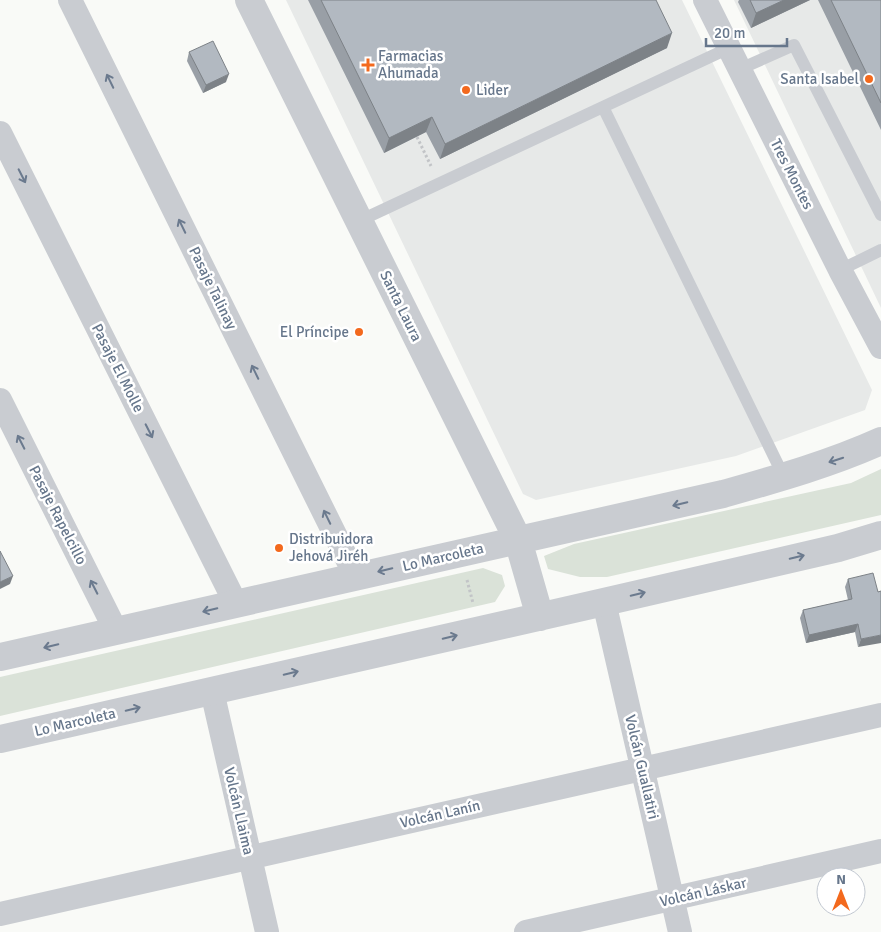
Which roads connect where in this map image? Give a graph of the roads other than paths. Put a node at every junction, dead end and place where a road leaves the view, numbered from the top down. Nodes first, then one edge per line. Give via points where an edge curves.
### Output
1 (70, 0) edge
2 (249, 0) edge
3 (708, 1) edge
4 (729, 48) junction
5 (740, 69) junction
6 (603, 107) junction
7 (0, 133) edge
8 (881, 215) edge
9 (359, 221) junction
10 (881, 250) edge
11 (840, 270) junction
12 (881, 347) edge
13 (0, 400) edge
14 (881, 441) edge
15 (784, 477) junction
16 (881, 535) edge
17 (518, 540) junction
18 (356, 577) junction
19 (604, 602) junction
20 (236, 604) junction
21 (540, 617) junction
22 (116, 631) junction
23 (0, 657) edge
24 (212, 691) junction
25 (881, 715) edge
26 (0, 739) edge
27 (642, 769) junction
28 (881, 851) edge
29 (250, 858) junction
30 (672, 899) junction
31 (0, 914) edge
32 (267, 932) edge
33 (526, 932) edge
34 (680, 932) edge

18 -> 1 street, Pasaje Talinay
2 - 9 street, Santa Laura
3 - 4 street, Tres Montes
4 - 5 street, Tres Montes
4 - 6 lane
5 - 8 lane via 794,45
5 - 11 street, Tres Montes
6 - 9 lane
6 - 15 lane
7 -> 20 street, Pasaje El Molle
9 - 17 street, Santa Laura
10 - 11 lane
11 - 12 street, Tres Montes
22 -> 13 street, Pasaje Rapelcillo
14 -> 15 street, Lo Marcoleta
15 -> 17 street, Lo Marcoleta
19 -> 16 street, Lo Marcoleta via 838,548
17 -> 18 street, Lo Marcoleta
17 - 21 street, Santa Laura
18 - 20 street, Lo Marcoleta
19 - 21 street, Lo Marcoleta
19 - 27 street, Volcán Guallatiri
20 -> 22 street, Lo Marcoleta
24 -> 21 street, Lo Marcoleta
22 -> 23 street, Lo Marcoleta
26 -> 24 street, Lo Marcoleta
24 - 29 street, Volcán Llaima
25 - 27 street, Volcán Lanín
27 - 29 street, Volcán Lanín
27 - 30 street, Volcán Guallatiri
28 - 30 street, Volcán Láskar
29 - 31 street, Volcán Lanín
29 - 32 street, Volcán Llaima
30 - 33 street, Volcán Láskar
30 - 34 street, Volcán Guallatiri

